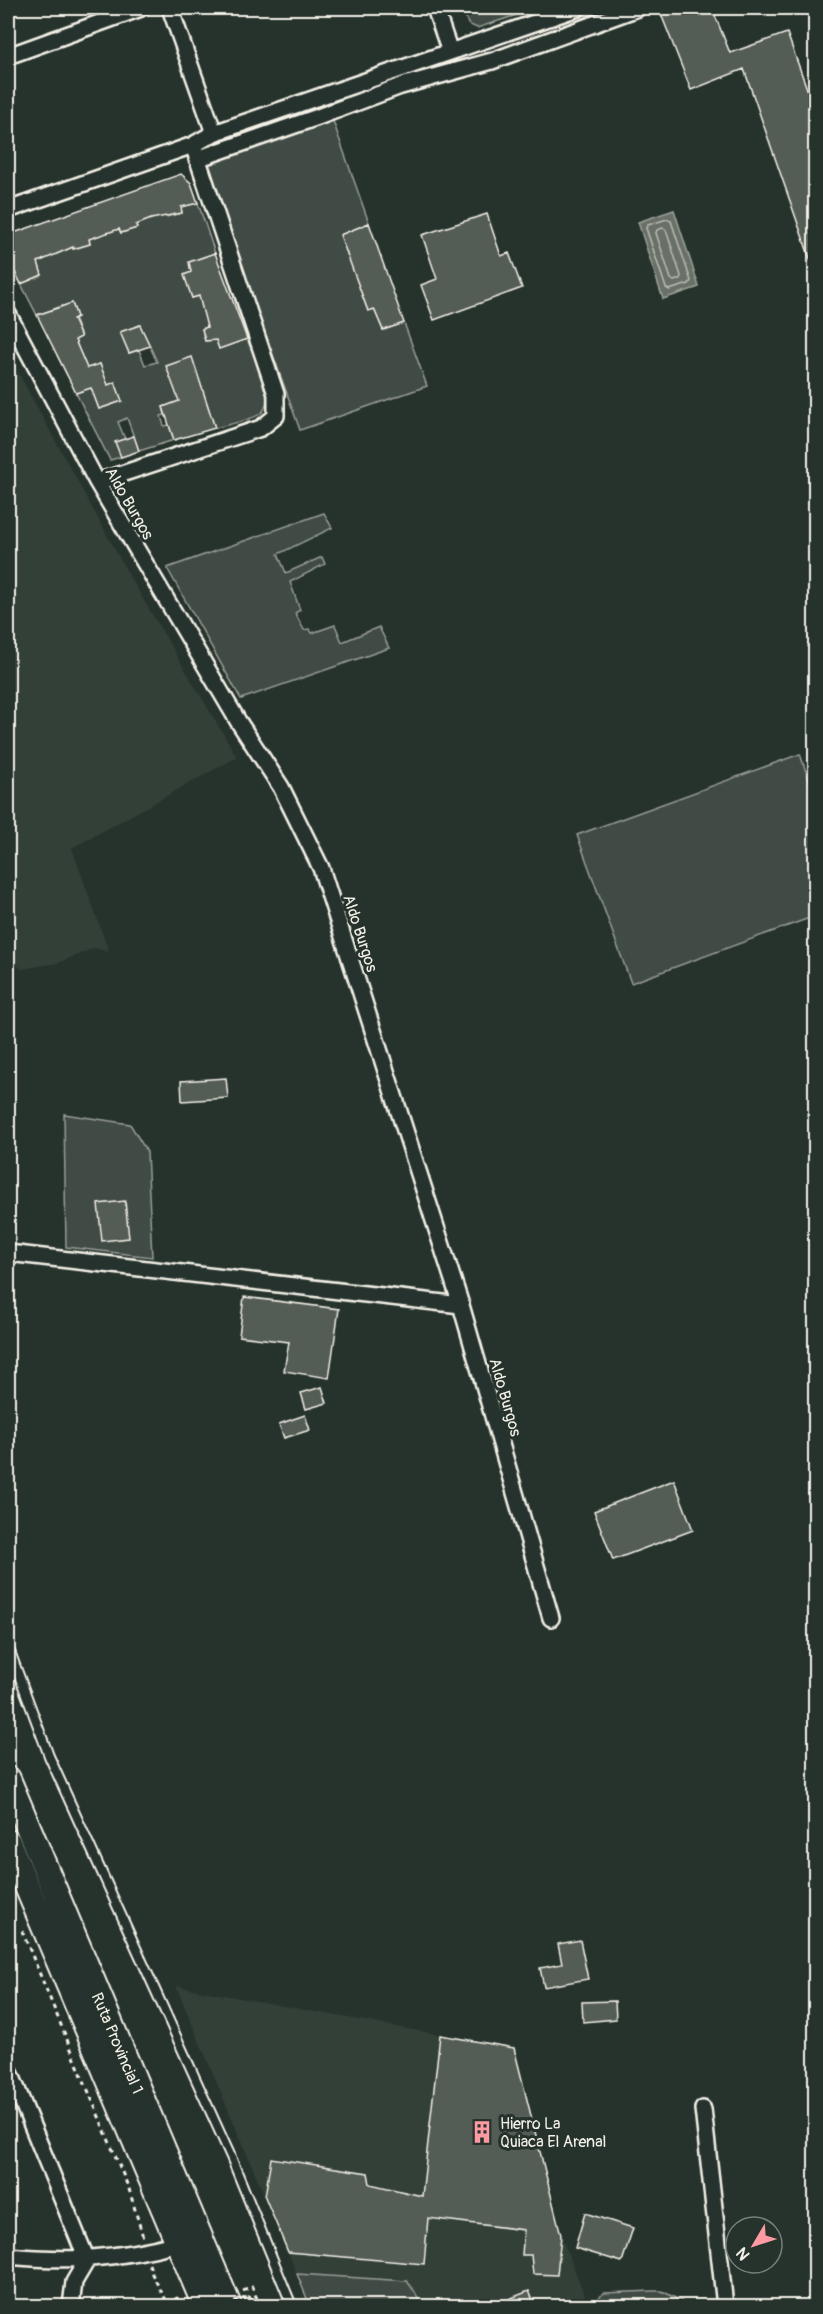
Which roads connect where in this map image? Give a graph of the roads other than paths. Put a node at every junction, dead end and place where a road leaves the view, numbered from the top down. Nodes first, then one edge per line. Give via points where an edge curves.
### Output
1 (141, 8) edge
2 (170, 8) edge
3 (435, 8) edge
4 (578, 8) edge
5 (638, 8) edge
6 (450, 52) junction
7 (8, 56) edge
8 (214, 133) junction
9 (195, 152) junction
10 (8, 210) edge
11 (8, 314) edge
12 (97, 482) junction
13 (8, 1253) edge
14 (461, 1305) junction
15 (551, 1618) dead end
16 (8, 1646) edge
17 (8, 1779) edge
18 (8, 1842) edge
19 (8, 2067) edge
20 (703, 2109) dead end
21 (178, 2243) junction
22 (8, 2256) edge
23 (87, 2260) junction
24 (235, 2303) edge
25 (71, 2307) edge
26 (205, 2307) edge
27 (292, 2307) edge
28 (724, 2307) edge

1 - 7 street
2 - 8 street
3 - 6 street
4 - 6 street
5 - 9 street via 492,61
6 - 8 street
8 - 9 street
9 - 10 street
9 - 12 street via 276,394 276,416 261,428
11 - 12 street, Aldo Burgos
12 - 14 street, Aldo Burgos via 281,787 321,868
13 - 14 street
14 - 15 street, Aldo Burgos
16 - 27 lane via 49,1756 231,2157
17 - 24 main road, Ruta Provincial 1
18 - 21 main road, Ruta Provincial 1
19 - 23 street
20 - 28 street
21 - 23 street
21 - 26 main road, Ruta Provincial 1
22 - 23 street
23 - 25 street via 74,2282

